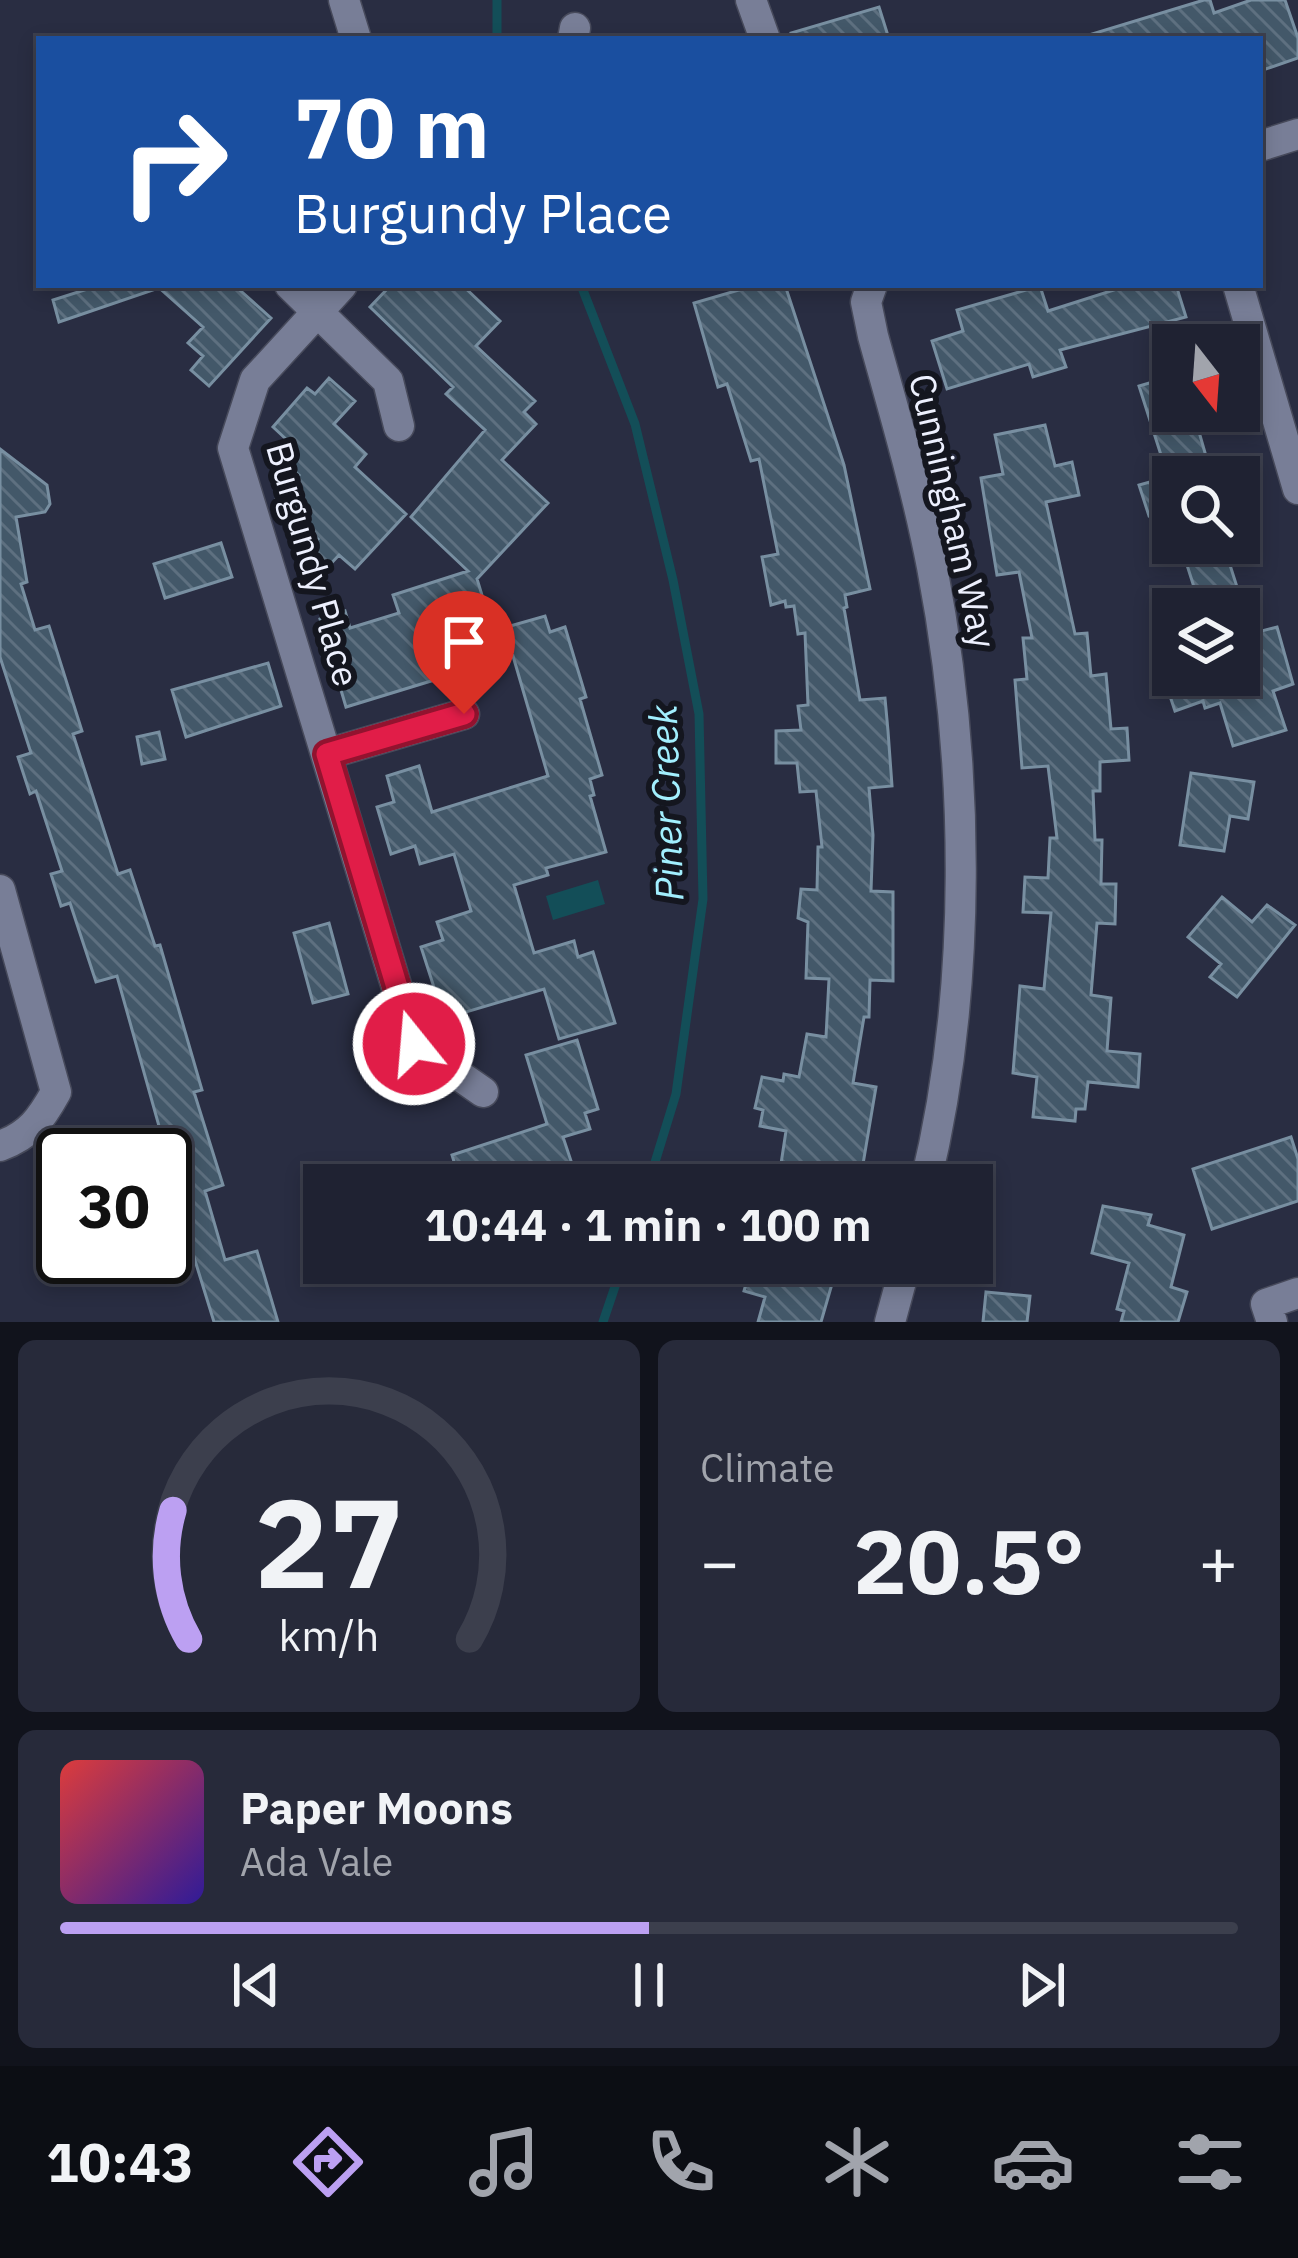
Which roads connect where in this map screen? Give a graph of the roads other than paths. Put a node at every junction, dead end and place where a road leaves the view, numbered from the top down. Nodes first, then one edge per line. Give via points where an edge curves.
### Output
1 (344, 0) edge
2 (752, 0) edge
3 (355, 36) edge
4 (764, 36) edge
5 (1298, 134) edge
6 (1263, 145) edge
7 (293, 288) edge
8 (339, 288) edge
9 (869, 288) edge
10 (1239, 288) edge
11 (317, 312) junction
12 (399, 426) dead end
13 (1298, 489) edge
14 (464, 714) dead end
15 (327, 754) junction
16 (0, 890) edge
17 (483, 1092) dead end
18 (0, 1146) edge
19 (930, 1164) edge
20 (900, 1284) edge
21 (1298, 1293) edge
22 (890, 1322) edge
23 (1272, 1322) edge

1 - 3 street
2 - 4 street
5 - 6 street
7 - 11 street
8 - 11 street, Burgundy Place
9 - 19 street, Cunningham Way via 873,336 932,565 961,832 955,988
10 - 13 street
11 - 12 street via 388,381
11 - 15 street, Burgundy Place via 255,380 233,448
14 - 15 street
15 - 17 street, Burgundy Place via 414,1044
16 - 18 street via 56,1091 23,1138
20 - 22 street
21 - 23 street via 1266,1304

